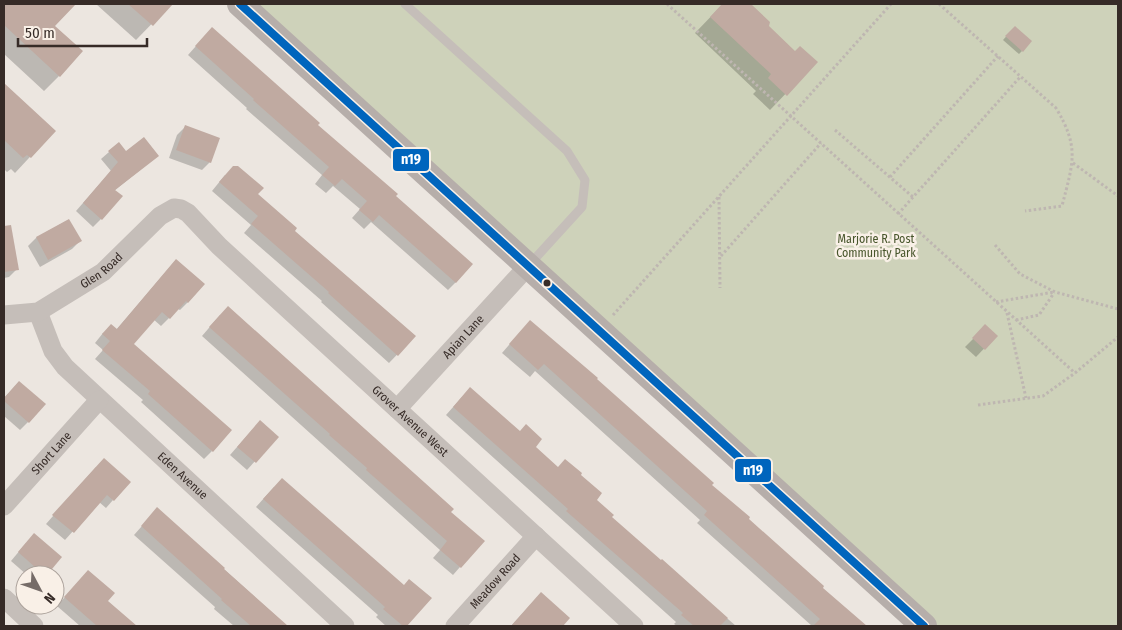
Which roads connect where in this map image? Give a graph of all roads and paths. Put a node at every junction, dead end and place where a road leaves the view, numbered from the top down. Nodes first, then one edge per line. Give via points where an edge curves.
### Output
1 (240, 4) edge
2 (405, 4) edge
3 (667, 4) edge
4 (891, 4) edge
5 (939, 4) edge
6 (998, 56) junction
7 (1021, 76) junction
8 (790, 116) junction
9 (835, 130) dead end
10 (821, 143) junction
11 (1073, 163) junction
12 (890, 177) junction
13 (1118, 196) edge
14 (719, 197) junction
15 (913, 197) junction
16 (1025, 211) dead end
17 (188, 213) joint
18 (898, 214) junction
19 (995, 245) dead end
20 (721, 256) junction
21 (528, 266) junction
22 (720, 288) dead end
23 (1055, 292) junction
24 (996, 302) junction
25 (1118, 309) edge
26 (38, 312) junction
27 (1007, 312) junction
28 (4, 315) edge
29 (1016, 320) junction
30 (599, 330) junction
31 (1118, 337) edge
32 (1075, 373) junction
33 (1026, 398) junction
34 (99, 400) junction
35 (978, 405) dead end
36 (397, 409) junction
37 (4, 506) edge
38 (536, 536) junction
39 (4, 598) edge
40 (34, 626) edge
41 (345, 626) edge
42 (455, 626) edge
43 (634, 626) edge
44 (924, 626) edge

1 - 21 street
2 - 21 lane via 567,151 585,180 582,208
3 - 8 path
4 - 8 path
5 - 6 path
6 - 7 path
6 - 12 path
7 - 11 path via 1056,108 1072,145
7 - 15 path
8 - 10 path
8 - 14 path
9 - 12 path
10 - 18 path
10 - 20 path
11 - 13 path
11 - 16 path via 1062,206
12 - 15 path
14 - 20 path
14 - 30 path
15 - 18 path
17 - 26 street, Glen Road via 174,208 160,216 103,272
17 - 36 street, Grover Avenue West via 219,246
18 - 24 path
19 - 23 path via 1020,274
20 - 22 path
21 - 30 street
21 - 36 street, Apian Lane
23 - 24 path
23 - 25 path
23 - 29 path via 1038,314
24 - 27 path
26 - 28 street, Glen Road
26 - 34 street, Eden Avenue via 64,367
27 - 29 path
27 - 33 path
29 - 32 path
30 - 44 street
31 - 32 path
32 - 33 path via 1043,396
33 - 35 path
34 - 37 street, Short Lane
34 - 41 street, Eden Avenue
36 - 38 street, Grover Avenue West
38 - 42 street, Meadow Road
38 - 43 street, Grover Avenue West
39 - 40 street

